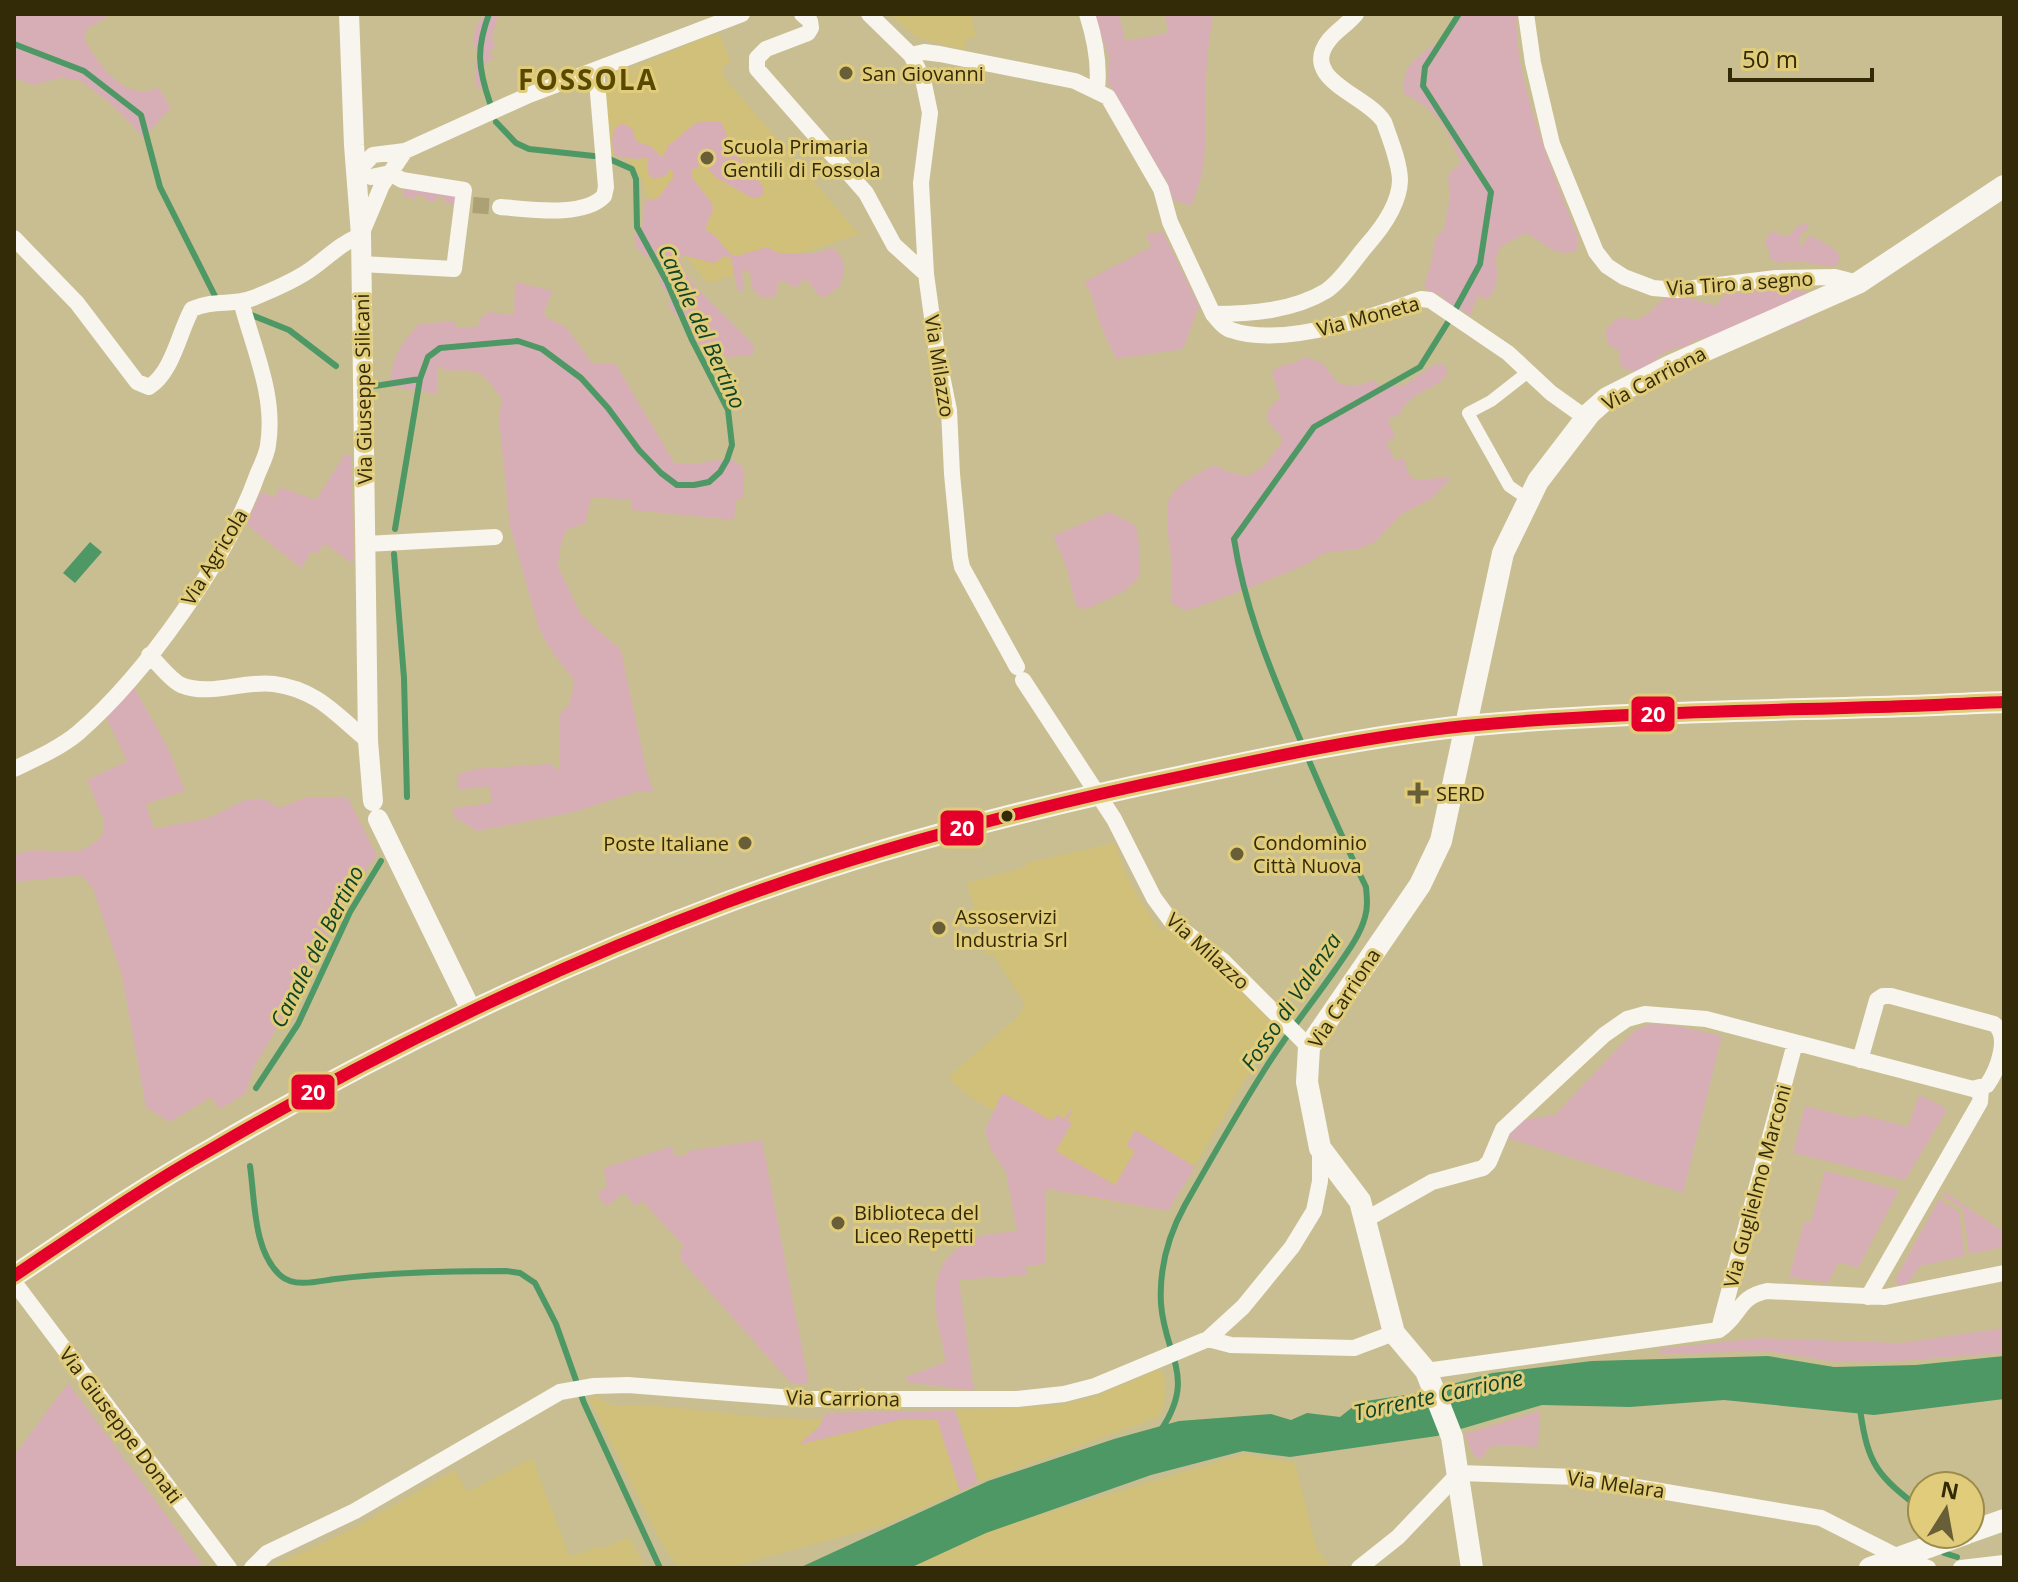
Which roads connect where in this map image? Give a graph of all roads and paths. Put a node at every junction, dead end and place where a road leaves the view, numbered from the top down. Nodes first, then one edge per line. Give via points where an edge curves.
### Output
1 (349, 14) edge
2 (742, 14) edge
3 (802, 14) edge
4 (869, 14) edge
5 (1087, 14) edge
6 (1356, 14) edge
7 (1526, 14) edge
8 (911, 55) junction
9 (596, 70) junction
10 (1097, 89) junction
11 (405, 151) junction
12 (358, 170) junction
13 (390, 173) junction
14 (2004, 186) edge
15 (500, 207) tunnel mouth
16 (361, 235) junction
17 (14, 238) edge
18 (361, 264) junction
19 (926, 274) junction
20 (1858, 283) junction
21 (241, 301) junction
22 (1213, 314) junction
23 (1528, 372) junction
24 (1586, 418) junction
25 (1528, 499) junction
26 (495, 537) dead end
27 (366, 544) junction
28 (149, 655) junction
29 (2004, 702) edge
30 (1466, 726) junction
31 (368, 741) junction
32 (14, 769) edge
33 (1097, 794) junction
34 (472, 1012) junction
35 (1795, 1043) junction
36 (1306, 1044) junction
37 (1860, 1060) junction
38 (1981, 1089) junction
39 (1320, 1148) junction
40 (1365, 1220) junction
41 (2004, 1273) edge
42 (14, 1276) edge
43 (14, 1282) edge
44 (1868, 1297) junction
45 (1719, 1330) junction
46 (1394, 1333) junction
47 (1204, 1340) junction
48 (1429, 1377) junction
49 (1459, 1473) junction
50 (1922, 1550) edge
51 (1900, 1558) junction
52 (2004, 1563) edge
53 (229, 1568) edge
54 (252, 1568) edge
55 (1359, 1568) edge
56 (1472, 1568) edge
57 (1870, 1568) edge
58 (1928, 1568) edge
59 (1961, 1568) edge

1 - 12 street
2 - 9 street
3 - 19 street via 810,21 808,33 766,49 757,58 757,69 866,193 894,245
4 - 8 street, Via Milazzo
5 - 10 street via 1099,70
6 - 22 street, Via Moneta via 1329,40 1322,66 1327,78 1384,122 1400,180 1397,198 1383,227 1327,290 1278,308
7 - 20 street, Via Tiro a segno via 1552,144 1596,252 1607,266 1653,288 1677,290 1776,278 1835,277
8 - 10 street via 940,54
8 - 19 street, Via Milazzo via 930,113 921,183
9 - 11 street
9 - 15 street via 604,196 594,204 552,210
10 - 22 street via 1108,97 1161,189 1170,222
11 - 12 street via 373,155
11 - 13 street
12 - 13 street via 371,177
12 - 16 street
13 - 16 street
13 - 18 street via 402,180 464,190 468,205 454,269
14 - 20 main road, Via Carriona
16 - 18 street, Via Giuseppe Silicani
16 - 21 street via 311,269
17 - 21 street via 149,387 166,367 192,309
18 - 27 street, Via Giuseppe Silicani
19 - 33 street, Via Milazzo via 949,410 962,567 1020,673
20 - 24 main road, Via Carriona via 1670,366 1607,398
21 - 28 street, Via Agricola via 268,393 268,446 237,525
22 - 23 street, Via Moneta via 1228,329 1247,334 1311,332 1430,300
23 - 24 street, Via Moneta
23 - 25 street via 1468,413 1509,486
24 - 25 main road, Via Carriona
25 - 30 main road, Via Carriona via 1503,553
26 - 27 street
27 - 31 street, Via Giuseppe Silicani
28 - 31 street via 179,684 204,690 275,684 303,692 325,702
28 - 32 street, Via Agricola via 77,733
29 - 30 main road via 1752,708
30 - 33 main road via 1329,747
30 - 36 main road, Via Carriona via 1441,841 1420,885
31 - 34 street, Via Giuseppe Silicani via 378,817
33 - 34 main road via 880,852 729,901
33 - 36 street, Via Milazzo via 1171,921 1222,960
34 - 42 main road via 204,1153
35 - 37 street
35 - 40 street via 1706,1019 1663,1014 1627,1019 1503,1129 1483,1168 1432,1182
35 - 45 street, Via Guglielmo Marconi
36 - 39 main road, Via Carriona via 1307,1082
37 - 38 street
37 - 38 street via 1877,1000 1891,996 2000,1029 2002,1044 1992,1078
38 - 44 street via 1980,1102
39 - 40 main road via 1356,1194
39 - 47 street, Via Carriona via 1314,1211 1243,1307
40 - 46 main road
41 - 44 street, Via Guglielmo Marconi
43 - 53 street, Via Giuseppe Donati
44 - 45 street, Via Guglielmo Marconi via 1753,1294
45 - 48 street
46 - 47 street via 1354,1348
46 - 48 main road
47 - 54 street, Via Carriona via 1095,1386 1017,1399 806,1399 628,1385 560,1392 355,1511 267,1553
48 - 49 main road via 1452,1437
49 - 51 street, Via Melara via 1591,1479 1821,1518
49 - 55 street via 1398,1537
49 - 56 main road
50 - 51 main road
51 - 57 main road
51 - 58 street, Via Melara
52 - 59 street

